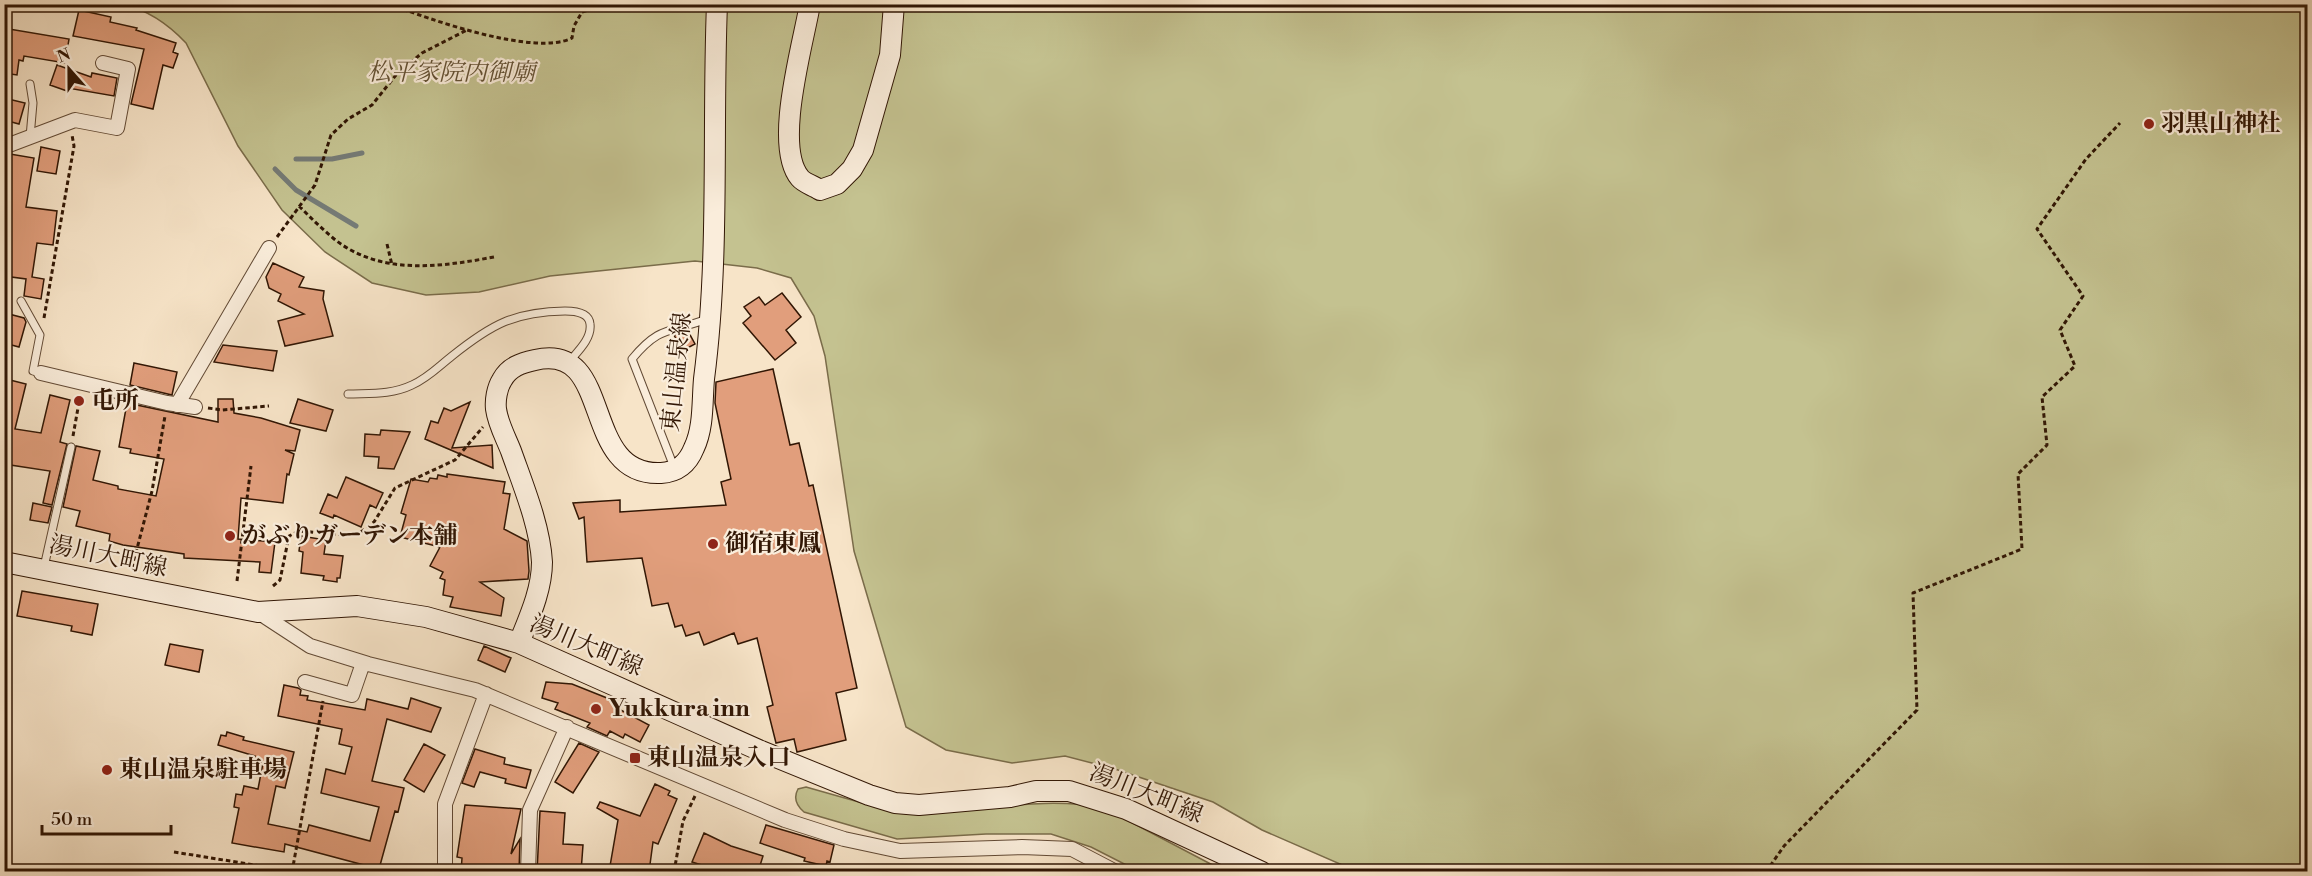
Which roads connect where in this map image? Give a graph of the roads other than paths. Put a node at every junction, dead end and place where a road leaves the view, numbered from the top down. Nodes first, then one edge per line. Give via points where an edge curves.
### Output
1 (717, 4) edge
2 (810, 4) edge
3 (894, 4) edge
4 (104, 63) dead end
5 (30, 84) dead end
6 (30, 137) junction
7 (4, 144) edge
8 (269, 248) road end
9 (21, 301) dead end
10 (709, 318) junction
11 (568, 363) junction
12 (41, 373) joint
13 (348, 394) dead end
14 (172, 404) junction
15 (195, 407) road end
16 (71, 447) road end
17 (675, 470) junction
18 (4, 562) edge
19 (43, 570) junction
20 (258, 612) junction
21 (519, 643) junction
22 (363, 663) junction
23 (305, 682) dead end
24 (486, 694) junction
25 (567, 728) junction
26 (445, 872) edge
27 (528, 872) edge
28 (1116, 872) edge
29 (1262, 872) edge

1 - 10 main road, 東山温泉線
2 - 3 main road via 787,130 789,156 800,178 819,190 837,184 852,170 863,150 890,56
4 - 6 street via 128,69 117,128 75,120
5 - 6 lane
6 - 7 street
8 - 14 street
9 - 12 lane via 40,335 33,371
10 - 17 main road, 東山温泉線 via 701,425 690,456
10 - 17 lane via 683,328 665,329 646,341 632,359
11 - 13 lane via 591,331 585,314 522,314 492,327 428,377 409,387 390,393
11 - 17 main road via 588,386 616,455 648,473
11 - 21 main road via 551,358 518,365 501,381 496,405 539,539 542,564 536,599
12 - 14 street
14 - 15 street
16 - 19 lane
18 - 19 main road, 湯川大町線
19 - 20 main road, 湯川大町線
20 - 21 main road, 湯川大町線 via 357,606 426,616
20 - 22 street via 310,646
21 - 29 main road, 湯川大町線 via 869,795 919,805 1010,797 1036,790 1070,790 1126,809
22 - 23 street via 352,695
22 - 24 street
24 - 25 street
24 - 26 street via 446,804
25 - 27 street via 530,810
25 - 28 street via 785,820 889,849 1072,849

